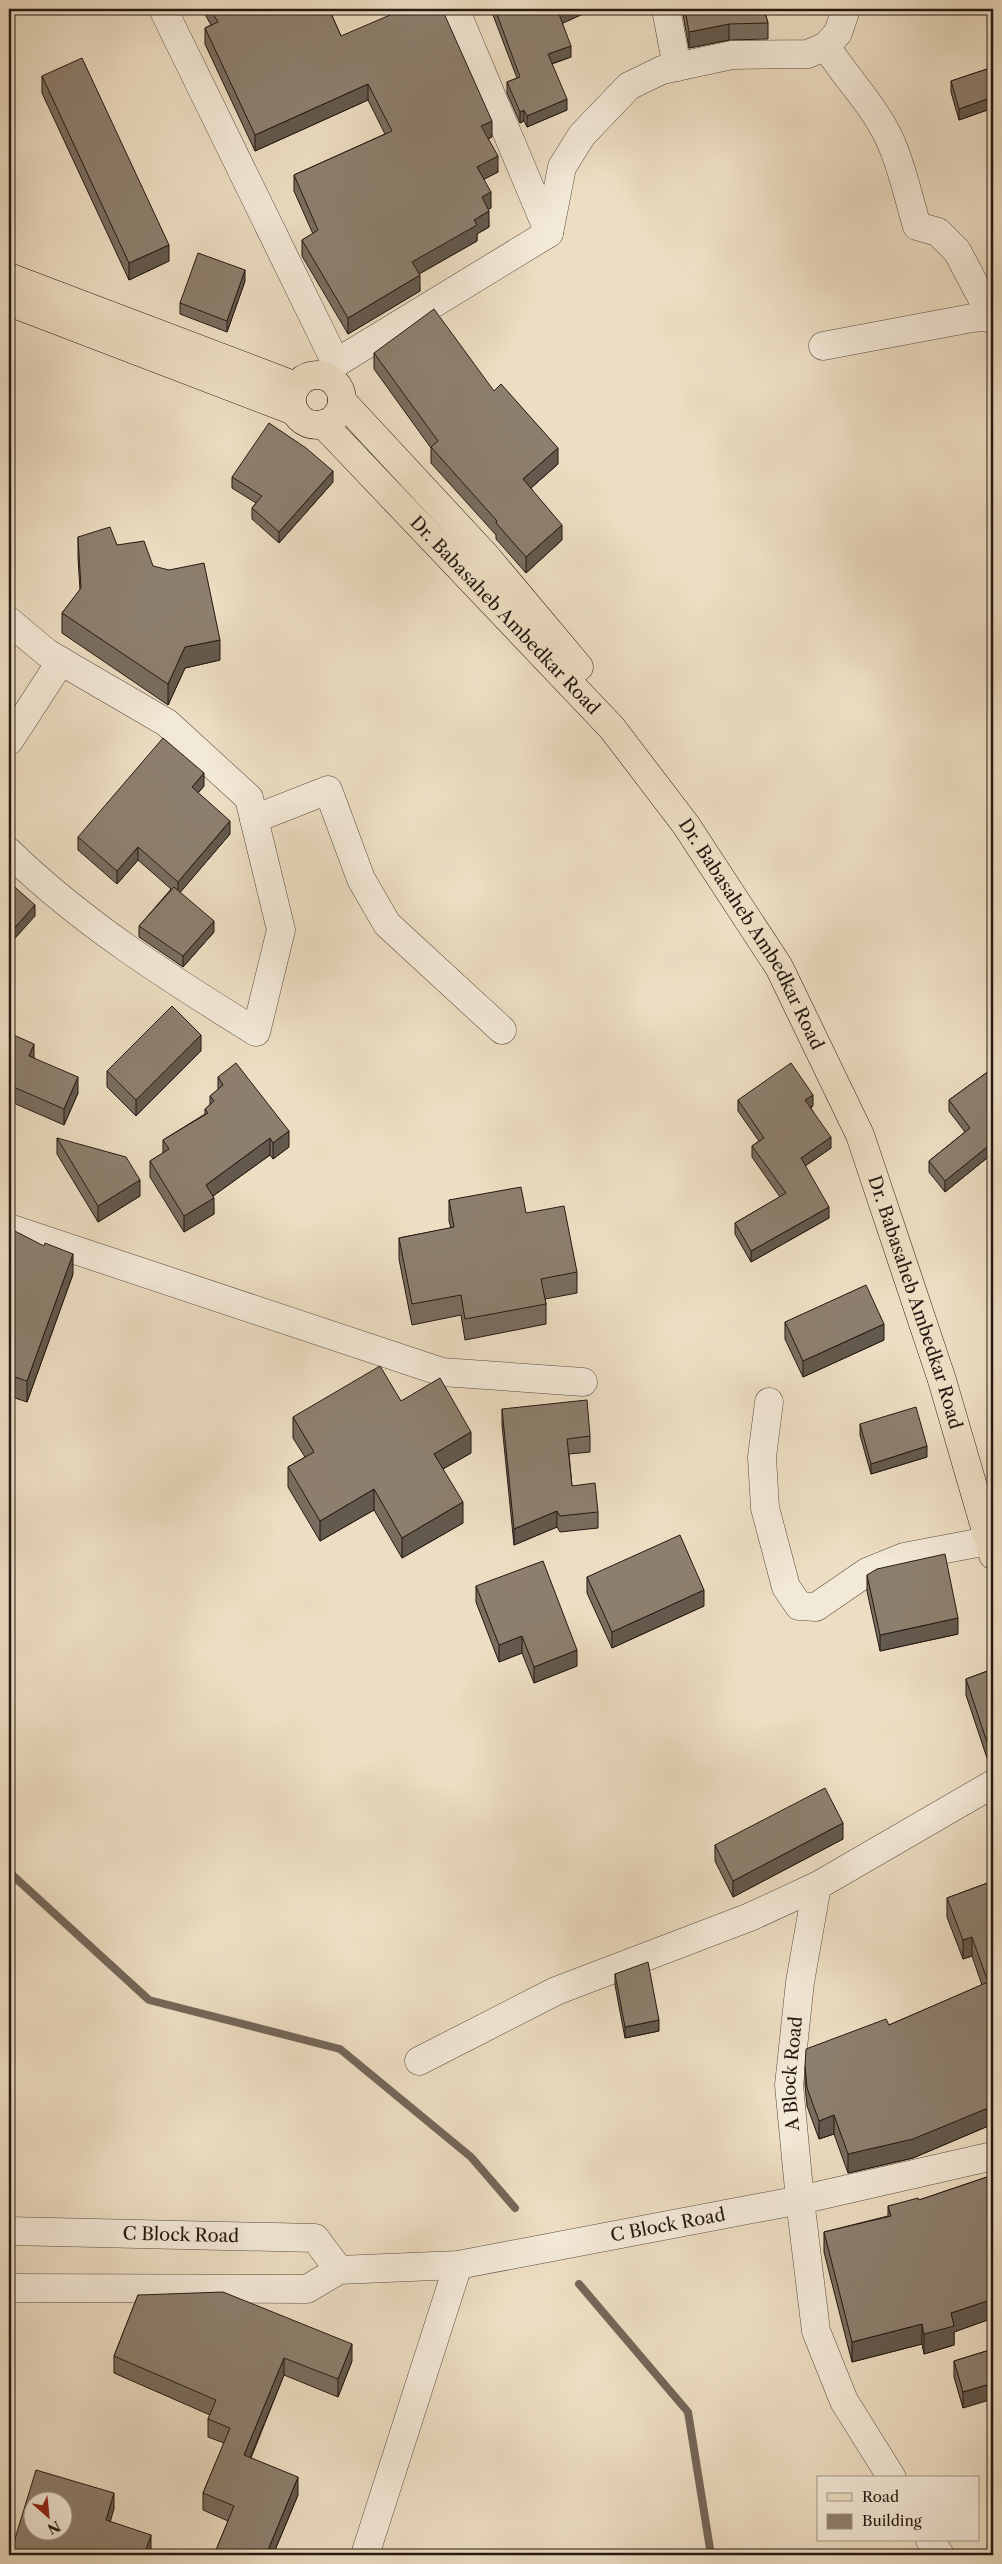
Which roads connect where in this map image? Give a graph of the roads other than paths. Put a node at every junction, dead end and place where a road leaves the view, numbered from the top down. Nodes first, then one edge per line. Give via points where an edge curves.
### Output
1 (163, 9) edge
2 (455, 9) edge
3 (666, 9) edge
4 (846, 9) edge
5 (826, 46) junction
6 (677, 67) junction
7 (549, 233) junction
8 (9, 277) edge
9 (9, 302) edge
10 (993, 319) edge
11 (823, 346) dead end
12 (331, 370) junction
13 (295, 399) junction
14 (342, 401) junction
15 (323, 424) junction
16 (414, 478) junction
17 (394, 498) junction
18 (9, 621) edge
19 (61, 662) junction
20 (9, 741) edge
21 (254, 819) junction
22 (9, 852) edge
23 (730, 878) junction
24 (502, 1030) dead end
25 (9, 1228) edge
26 (921, 1292) junction
27 (583, 1382) dead end
28 (769, 1402) dead end
29 (993, 1489) edge
30 (992, 1545) edge
31 (993, 1784) edge
32 (817, 1886) junction
33 (420, 2062) dead end
34 (993, 2156) edge
35 (800, 2200) junction
36 (9, 2231) edge
37 (458, 2265) junction
38 (338, 2270) junction
39 (9, 2288) edge
40 (891, 2476) edge
41 (931, 2542) edge
42 (365, 2555) edge
43 (940, 2555) edge

1 - 12 street
2 - 7 street
3 - 6 street
4 - 5 street via 838,33
5 - 6 street via 808,54 732,55
5 - 10 street via 840,69 866,99 889,138 917,226 938,232 957,251
6 - 7 street via 662,70 629,86 582,135 562,167
7 - 12 street
8 - 13 main road
9 - 13 main road
10 - 11 street via 972,318
12 - 13 main road via 309,376
12 - 14 main road
13 - 15 main road via 299,418 306,423
14 - 15 main road via 336,415
14 - 16 main road, Dr. Babasaheb Ambedkar Road
15 - 17 main road, Dr. Babasaheb Ambedkar Road
16 - 17 main road
16 - 23 main road, Dr. Babasaheb Ambedkar Road via 485,556 656,758
17 - 23 main road, Dr. Babasaheb Ambedkar Road via 612,728
18 - 19 street
19 - 20 street
19 - 21 street via 166,723 249,798
21 - 22 street via 281,930 256,1032 152,967 42,885
21 - 24 street via 328,790 361,879 387,924
23 - 26 main road, Dr. Babasaheb Ambedkar Road via 779,937 827,1048 874,1123
25 - 27 street via 442,1372
26 - 29 main road, Dr. Babasaheb Ambedkar Road
26 - 30 main road, Dr. Babasaheb Ambedkar Road via 942,1380
28 - 30 street via 762,1457 765,1508 786,1587 800,1606 816,1607 868,1572 904,1557
31 - 32 street
32 - 33 street via 750,1917 556,1991
32 - 35 street, A Block Road via 800,1982 789,2085
34 - 35 street, C Block Road
35 - 37 street, C Block Road
35 - 40 street, A Block Road via 816,2331 844,2401
36 - 38 street, C Block Road via 315,2238
37 - 38 street, C Block Road
37 - 42 street
38 - 39 street, C Block Road via 307,2289
41 - 43 street

